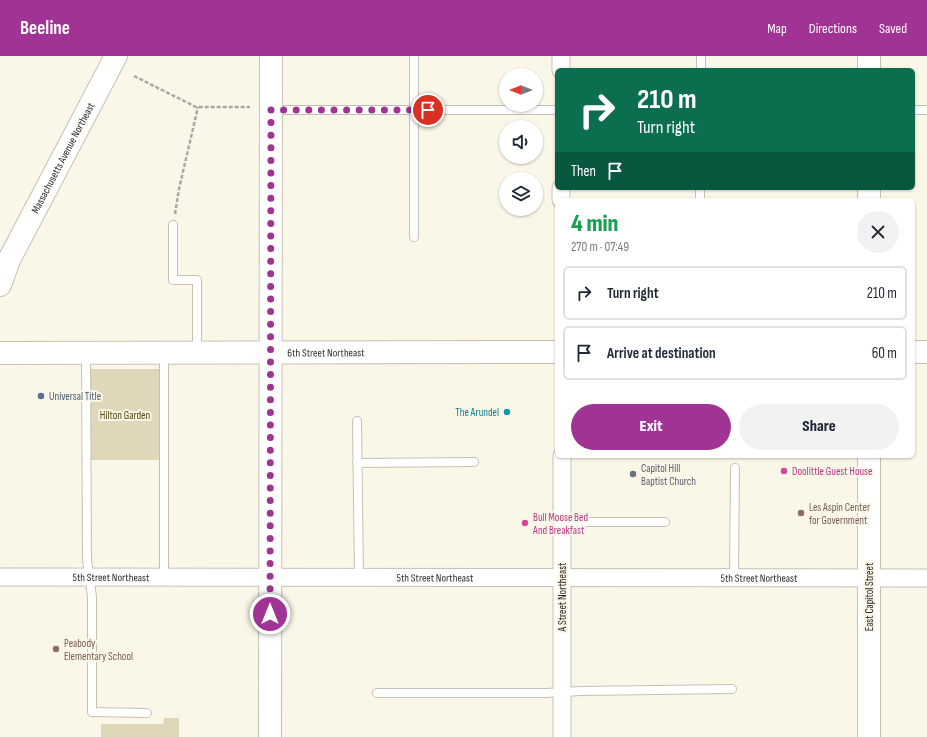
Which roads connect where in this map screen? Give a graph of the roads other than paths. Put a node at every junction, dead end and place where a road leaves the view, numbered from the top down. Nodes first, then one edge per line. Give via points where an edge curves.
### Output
1 (116, 56) edge
2 (271, 56) edge
3 (414, 56) edge
4 (561, 56) edge
5 (701, 56) edge
6 (869, 56) edge
7 (561, 68) edge
8 (701, 68) edge
9 (869, 68) edge
10 (261, 109) junction
11 (414, 110) junction
12 (555, 110) edge
13 (915, 110) edge
14 (927, 110) edge
15 (173, 225) road end
16 (414, 237) dead end
17 (5, 267) edge
18 (0, 285) edge
19 (271, 352) junction
20 (555, 352) edge
21 (915, 352) edge
22 (927, 352) edge
23 (0, 353) edge
24 (86, 353) junction
25 (164, 353) junction
26 (197, 353) junction
27 (357, 422) dead end
28 (562, 458) edge
29 (869, 458) edge
30 (474, 462) dead end
31 (358, 463) junction
32 (734, 468) dead end
33 (562, 522) junction
34 (665, 522) dead end
35 (0, 577) edge
36 (89, 577) junction
37 (164, 577) junction
38 (270, 577) junction
39 (358, 577) junction
40 (562, 577) junction
41 (734, 577) junction
42 (869, 578) junction
43 (927, 578) edge
44 (732, 689) dead end
45 (562, 692) junction
46 (377, 693) dead end
47 (147, 713) dead end
48 (270, 737) edge
49 (562, 737) edge
50 (869, 737) edge

1 - 17 main road, Massachusetts Avenue Northeast
2 - 10 main road
3 - 11 lane
4 - 7 street
5 - 8 lane
6 - 9 main road
10 - 11 lane
10 - 19 main road
11 - 12 lane
11 - 16 lane
13 - 14 lane
15 - 26 lane via 173,280 196,280
17 - 18 main road, Massachusetts Avenue Northeast
19 - 20 main road, 6th Street Northeast
19 - 26 main road, 6th Street Northeast
19 - 38 main road
21 - 22 main road
23 - 24 main road, 6th Street Northeast
24 - 25 main road, 6th Street Northeast
24 - 36 lane
25 - 26 main road, 6th Street Northeast
25 - 37 lane
27 - 31 lane
28 - 33 street, A Street Northeast
29 - 42 main road, East Capitol Street
30 - 31 lane
31 - 39 lane
32 - 41 lane
33 - 34 lane
33 - 40 street, A Street Northeast
35 - 36 street, 5th Street Northeast
36 - 37 street, 5th Street Northeast
36 - 47 lane via 92,597 92,712
37 - 38 street, 5th Street Northeast
38 - 39 street, 5th Street Northeast
38 - 48 main road
39 - 40 street, 5th Street Northeast
40 - 41 street, 5th Street Northeast
40 - 45 street, A Street Northeast
41 - 42 street, 5th Street Northeast
42 - 43 street, 5th Street Northeast
42 - 50 main road, East Capitol Street
44 - 45 lane
45 - 46 lane
45 - 49 street, A Street Northeast

